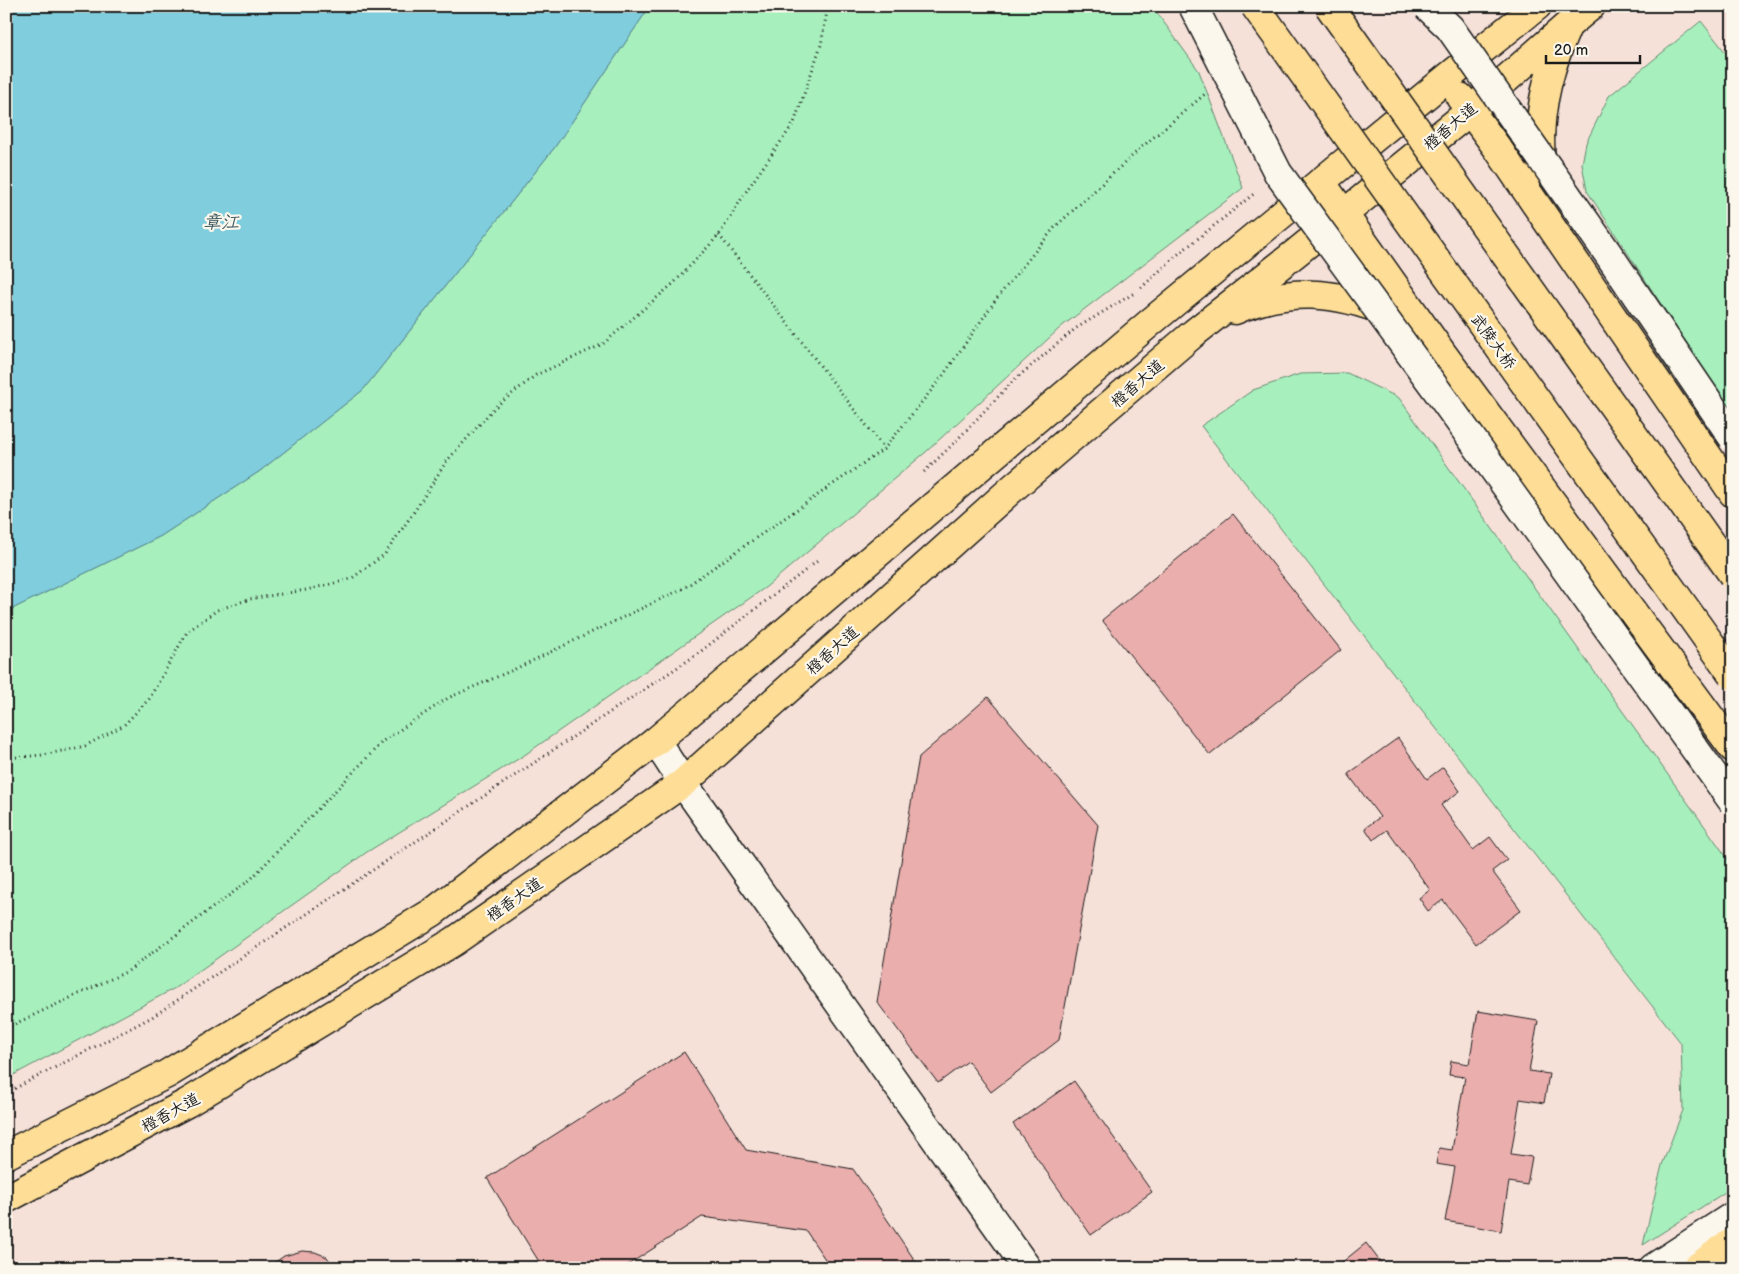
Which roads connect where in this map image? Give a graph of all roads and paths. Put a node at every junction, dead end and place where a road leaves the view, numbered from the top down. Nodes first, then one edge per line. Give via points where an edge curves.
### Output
1 (828, 6) edge
2 (1193, 6) edge
3 (1254, 6) edge
4 (1329, 6) edge
5 (1427, 6) edge
6 (1537, 6) edge
7 (1591, 6) edge
8 (1568, 25) junction
9 (1447, 78) junction
10 (1205, 93) dead end
11 (1470, 111) junction
12 (1321, 182) junction
13 (1262, 188) dead end
14 (1344, 214) junction
15 (719, 235) junction
16 (1568, 254) junction
17 (1194, 333) junction
18 (1442, 352) junction
19 (1733, 438) edge
20 (884, 448) junction
21 (918, 477) dead end
22 (1733, 492) edge
23 (821, 559) dead end
24 (1733, 575) edge
25 (1733, 675) edge
26 (656, 741) junction
27 (1733, 748) edge
28 (6, 758) edge
29 (683, 783) junction
30 (1733, 802) edge
31 (6, 1028) edge
32 (6, 1093) edge
33 (6, 1155) edge
34 (6, 1199) edge
35 (1733, 1216) edge
36 (1731, 1243) edge
37 (1027, 1268) edge
38 (1654, 1268) edge
39 (1690, 1268) edge
40 (1696, 1268) edge

1 - 15 path via 821,45 794,123
2 - 30 street, bridge via 1278,173
3 - 25 main road, 武陵大桥, bridge
4 - 24 main road, bridge
5 - 19 street, bridge via 1450,28
6 - 9 main road
7 - 8 main road, 橙香大道
8 - 11 main road, 橙香大道
8 - 16 main road via 1554,55 1546,88 1540,121 1540,155 1552,214
9 - 11 main road
9 - 12 main road
10 - 20 path via 1055,227 997,298 942,378
11 - 14 main road, 橙香大道
11 - 16 main road
12 - 14 main road
12 - 26 main road
13 - 21 path via 1136,292 1075,329 1013,381
14 - 17 main road, 橙香大道
14 - 18 main road
15 - 20 path
15 - 28 path via 674,283 603,344 536,375 495,407 446,462 385,554 351,579 250,599 217,610 187,632 149,699 124,725 85,746
16 - 22 main road
17 - 18 main road via 1220,316 1277,296 1337,296 1394,316 1420,332
17 - 29 main road, 橙香大道 via 1014,487
18 - 27 main road
20 - 31 path via 684,588 448,698 383,741 251,879 128,971
23 - 32 path via 696,655 152,1017
26 - 29 street
26 - 33 main road via 432,912 167,1074
29 - 34 main road, 橙香大道 via 453,942 187,1103
29 - 37 street
35 - 38 street
36 - 39 main road
36 - 40 main road

